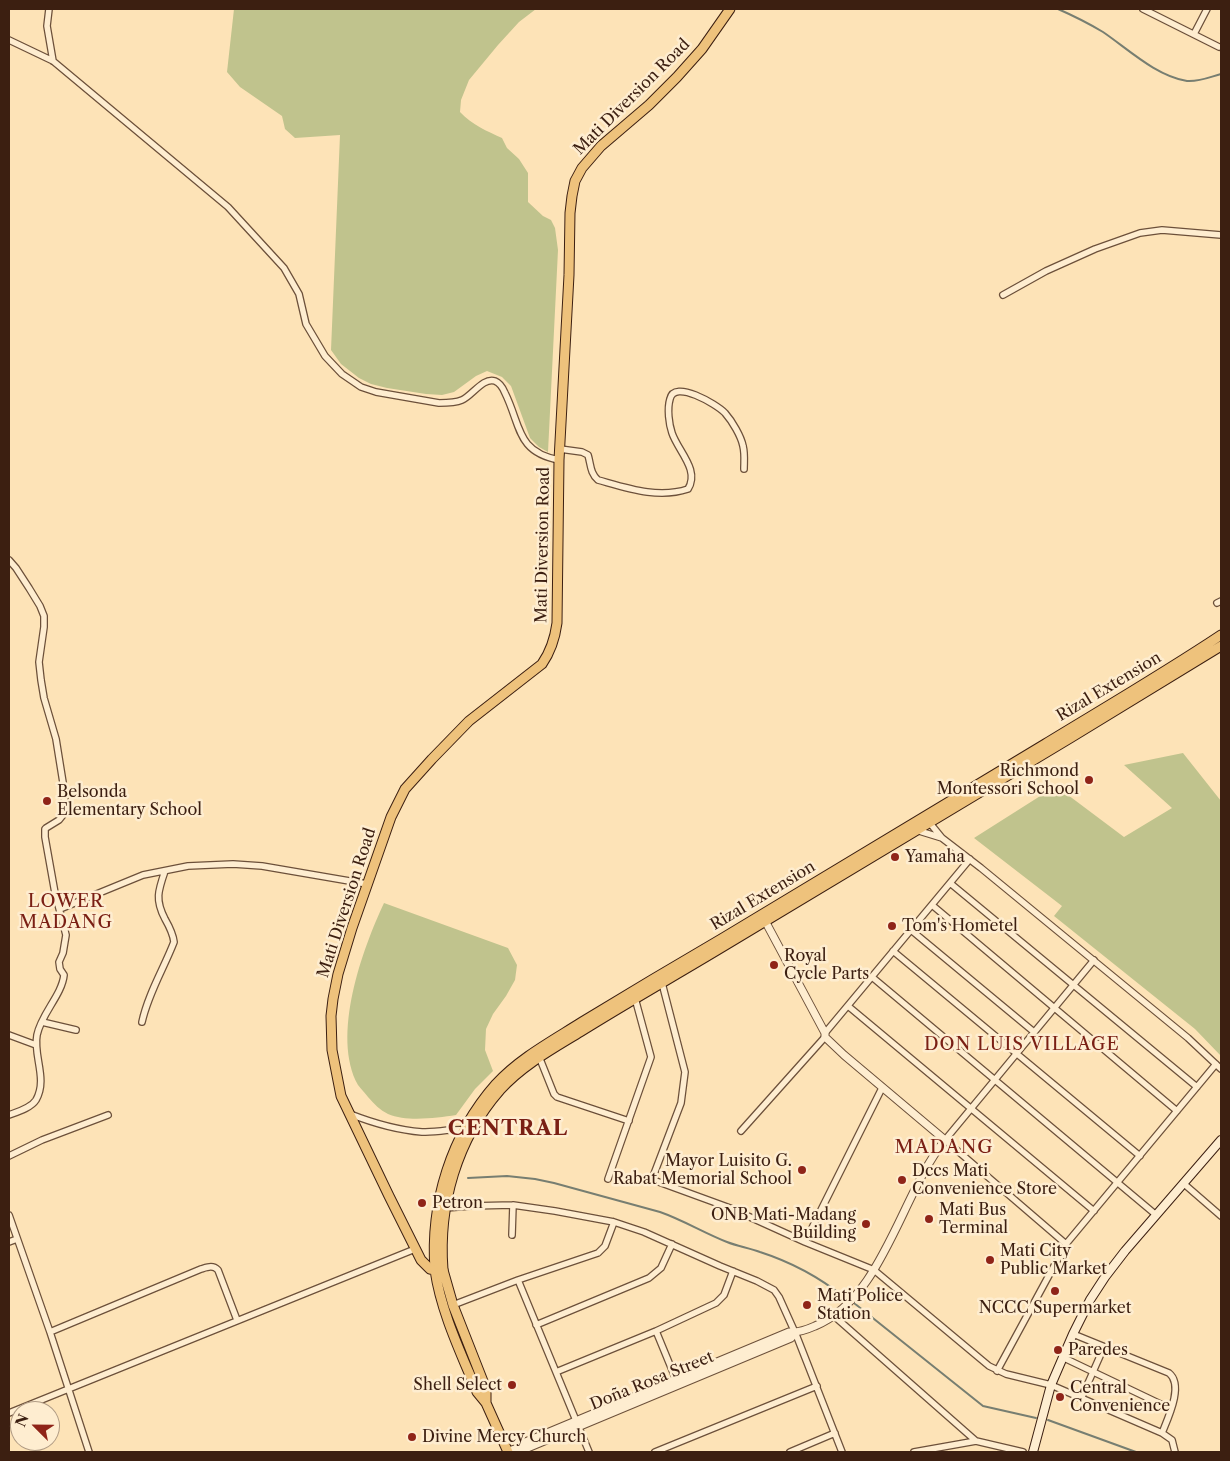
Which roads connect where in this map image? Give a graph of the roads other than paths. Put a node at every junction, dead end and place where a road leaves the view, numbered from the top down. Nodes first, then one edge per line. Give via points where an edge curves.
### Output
1 (49, 9) edge
2 (730, 9) edge
3 (1143, 9) edge
4 (1207, 9) edge
5 (1194, 34) junction
6 (9, 40) edge
7 (1219, 46) dead end
8 (53, 61) junction
9 (1221, 235) edge
10 (1003, 295) dead end
11 (560, 449) junction
12 (559, 460) junction
13 (744, 469) dead end
14 (9, 560) edge
15 (1221, 636) edge
16 (1221, 646) edge
17 (928, 819) junction
18 (914, 828) junction
19 (942, 838) junction
20 (970, 859) junction
21 (165, 871) junction
22 (950, 883) junction
23 (367, 884) junction
24 (932, 905) junction
25 (60, 909) junction
26 (764, 918) junction
27 (911, 930) junction
28 (893, 952) junction
29 (1094, 960) junction
30 (872, 977) junction
31 (662, 983) junction
32 (1074, 984) junction
33 (635, 998) junction
34 (848, 1006) junction
35 (1054, 1008) junction
36 (42, 1022) junction
37 (142, 1022) dead end
38 (76, 1030) dead end
39 (1034, 1032) junction
40 (9, 1035) edge
41 (825, 1035) junction
42 (36, 1045) junction
43 (538, 1054) junction
44 (1016, 1054) junction
45 (1219, 1066) edge
46 (994, 1080) junction
47 (1197, 1087) junction
48 (882, 1088) junction
49 (970, 1109) junction
50 (1177, 1111) junction
51 (350, 1114) junction
52 (9, 1115) edge
53 (108, 1115) dead end
54 (629, 1121) junction
55 (741, 1131) dead end
56 (467, 1132) junction
57 (945, 1140) junction
58 (1221, 1140) edge
59 (9, 1156) edge
60 (1140, 1156) junction
61 (608, 1179) dead end
62 (1117, 1183) junction
63 (1183, 1183) junction
64 (513, 1205) junction
65 (446, 1208) junction
66 (1094, 1211) junction
67 (1155, 1214) junction
68 (9, 1215) edge
69 (1221, 1216) edge
70 (614, 1222) junction
71 (512, 1235) dead end
72 (17, 1239) junction
73 (9, 1242) edge
74 (805, 1242) junction
75 (672, 1244) junction
76 (1066, 1244) junction
77 (415, 1249) junction
78 (439, 1270) junction
79 (874, 1270) junction
80 (734, 1271) junction
81 (518, 1280) junction
82 (453, 1305) junction
83 (834, 1316) junction
84 (238, 1320) junction
85 (536, 1325) junction
86 (656, 1331) junction
87 (50, 1332) junction
88 (795, 1333) junction
89 (1073, 1334) junction
90 (1104, 1347) junction
91 (1062, 1357) junction
92 (472, 1368) junction
93 (997, 1371) junction
94 (1093, 1371) junction
95 (556, 1372) junction
96 (677, 1382) junction
97 (1051, 1385) junction
98 (817, 1386) junction
99 (69, 1389) junction
100 (1081, 1399) junction
101 (1172, 1409) junction
102 (9, 1413) edge
103 (577, 1423) junction
104 (835, 1433) junction
105 (1162, 1434) junction
106 (976, 1440) junction
107 (89, 1452) edge
108 (507, 1452) edge
109 (589, 1452) edge
110 (655, 1452) edge
111 (790, 1452) edge
112 (842, 1452) edge
113 (914, 1452) edge
114 (1023, 1452) edge
115 (1033, 1452) edge
116 (1175, 1452) edge

1 - 8 street via 47,26
2 - 11 main road, Mati Diversion Road via 677,78 601,146 582,168 576,181 570,213
3 - 5 street
4 - 5 street
5 - 7 street
6 - 8 street
8 - 12 street via 228,206 284,268 299,294 306,324 314,340 325,356 352,382 376,392 450,403 463,400 489,381 496,381 509,400 529,448
9 - 10 street via 1162,230 1140,233 1078,256
11 - 12 main road, Mati Diversion Road
11 - 13 street via 588,455 591,470 598,480 643,492 669,493 688,489 692,476 672,433 670,419 670,397 678,391 705,399 725,413 743,444
12 - 23 main road, Mati Diversion Road via 554,642 542,664 469,721 405,789 391,817
14 - 25 street via 30,588 44,616 39,662 41,680 56,739 65,795 63,815 44,832
15 - 17 main road, Rizal Extension
16 - 17 main road, Rizal Extension
17 - 18 main road, Rizal Extension
17 - 19 street
18 - 19 street
18 - 26 main road, Rizal Extension
19 - 20 street
20 - 22 street
20 - 29 street
21 - 23 street via 188,866 233,864
21 - 25 street via 143,875
21 - 37 street via 157,897 174,942
22 - 24 street
22 - 32 street
23 - 51 main road, Mati Diversion Road via 338,974 331,1016 334,1062 341,1096
24 - 27 street
24 - 35 street
25 - 36 street via 66,935 59,962 64,975 63,984
26 - 31 main road, Rizal Extension
26 - 41 street
26 - 43 main road, Rizal Extension via 631,992
27 - 28 street
27 - 39 street
28 - 30 street
28 - 44 street
29 - 32 street, Doña Rosa Street
29 - 45 street
30 - 34 street
30 - 46 street
31 - 33 main road, Rizal Extension
31 - 74 street via 685,1072 681,1102 654,1178
32 - 35 street, Doña Rosa Street
32 - 47 street
33 - 43 main road, Rizal Extension
33 - 54 street via 651,1057
34 - 41 street
34 - 49 street
35 - 39 street, Doña Rosa Street
35 - 50 street
36 - 38 street
36 - 42 street
39 - 44 street, Doña Rosa Street
40 - 42 street
41 - 48 street
41 - 55 street
42 - 52 street via 41,1068 40,1090 33,1104
43 - 54 street via 557,1097
43 - 56 main road, Rizal Extension via 502,1088
44 - 46 street, Doña Rosa Street
44 - 60 street
45 - 47 street
46 - 49 street, Doña Rosa Street
46 - 62 street
47 - 50 street
48 - 57 street
48 - 74 street
49 - 57 street, Doña Rosa Street
49 - 66 street
50 - 60 street
51 - 56 street via 400,1129
51 - 77 main road, Mati Diversion Road
53 - 59 street
54 - 61 street
56 - 65 main road, Rizal Extension
56 - 78 main road, Rizal Extension via 451,1158 439,1199 434,1231
57 - 76 street
57 - 79 street, Doña Rosa Street via 929,1162
58 - 63 main road
60 - 62 street
62 - 66 street
62 - 67 street
63 - 67 main road
63 - 69 street
64 - 65 street
64 - 70 street
64 - 71 street
65 - 78 main road, Rizal Extension
66 - 76 street
67 - 89 main road via 1105,1277
68 - 72 street
70 - 75 street
70 - 81 street via 605,1246 598,1253
72 - 73 street
72 - 87 street
74 - 79 street
75 - 80 street
75 - 85 street via 661,1268 649,1278
76 - 93 street
77 - 78 main road, Mati Diversion Road via 425,1265
77 - 84 street
78 - 82 main road
78 - 92 main road via 440,1296
79 - 83 street, Doña Rosa Street
79 - 93 street
80 - 86 street via 724,1295 716,1303
80 - 88 street via 774,1290
81 - 82 street
81 - 85 street
82 - 92 main road
83 - 88 street, Doña Rosa Street
83 - 106 street
84 - 87 street via 218,1270 212,1266
84 - 99 street
85 - 95 street
86 - 95 street
86 - 96 street
87 - 99 street
88 - 96 street, Doña Rosa Street via 789,1332
88 - 98 street
89 - 90 street
89 - 91 main road
90 - 94 street
90 - 101 street via 1173,1376 1176,1384
91 - 94 street
91 - 97 main road
92 - 108 main road via 477,1392 486,1403
93 - 97 street
94 - 100 street
94 - 101 street
95 - 103 street
96 - 103 street, Doña Rosa Street
97 - 100 street
97 - 115 main road
98 - 104 street
98 - 110 street
99 - 102 street
99 - 107 street
100 - 105 street
101 - 105 street
103 - 108 street, Doña Rosa Street via 523,1442
103 - 109 street
104 - 111 street
104 - 112 street
105 - 116 street via 1172,1440
106 - 113 street
106 - 114 street

